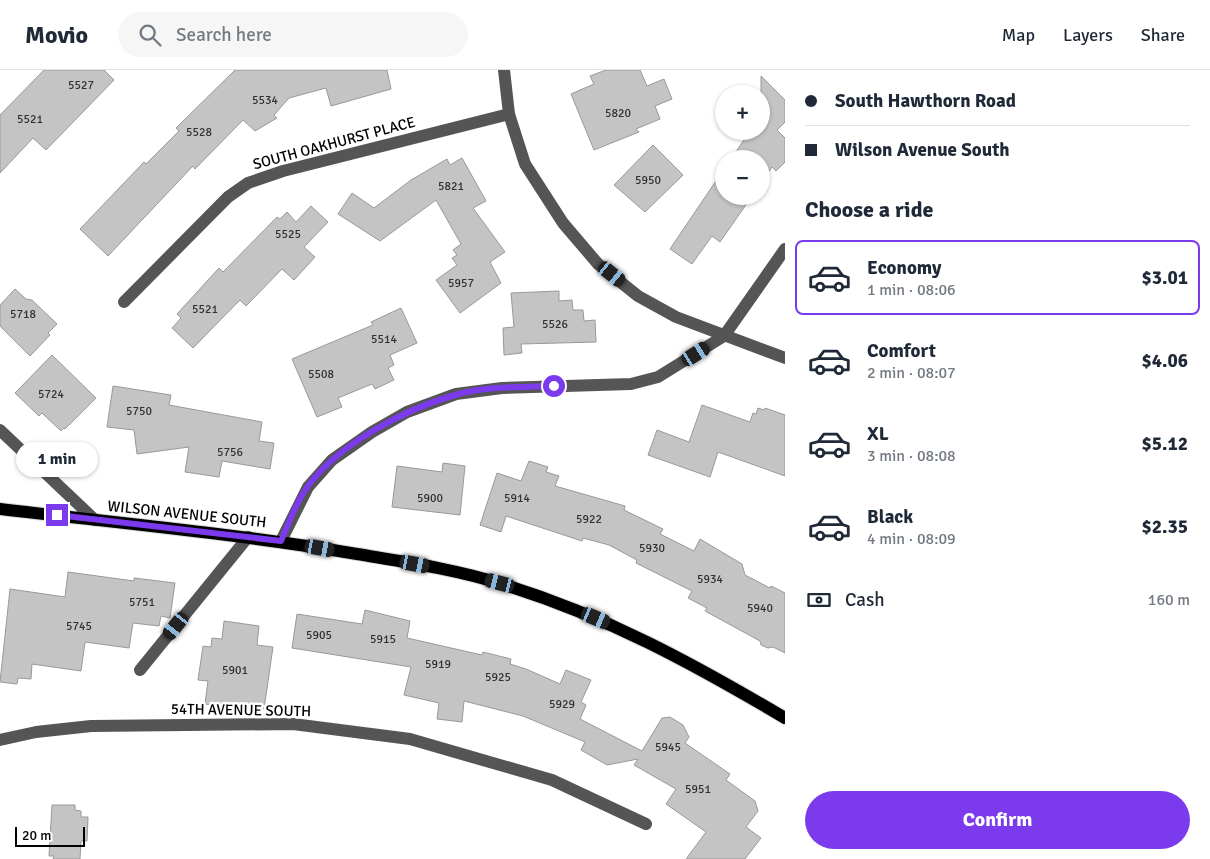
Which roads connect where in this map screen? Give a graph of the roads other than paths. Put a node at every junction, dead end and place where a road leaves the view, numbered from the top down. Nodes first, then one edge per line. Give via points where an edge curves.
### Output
1 (504, 70) edge
2 (509, 114) junction
3 (785, 249) edge
4 (124, 302) dead end
5 (724, 336) junction
6 (785, 358) edge
7 (0, 430) edge
8 (0, 508) edge
9 (95, 520) junction
10 (248, 537) junction
11 (281, 541) junction
12 (140, 670) dead end
13 (785, 718) edge
14 (0, 740) edge
15 (646, 824) dead end

1 - 2 street
2 - 4 street, SOUTH OAKHURST PLACE via 283,171 248,184 228,197
2 - 5 street via 524,164 563,223 598,264 638,296
3 - 5 street
5 - 6 street
5 - 11 street via 658,377 631,384 502,388 456,394 408,412 332,460 308,486
7 - 9 street
8 - 9 main road, WILSON AVENUE SOUTH
9 - 10 main road, WILSON AVENUE SOUTH
10 - 11 main road, WILSON AVENUE SOUTH
10 - 12 street
11 - 13 main road, WILSON AVENUE SOUTH via 461,573 539,596 615,626 673,654
14 - 15 street, 54TH AVENUE SOUTH via 91,726 303,725 410,739 552,780

